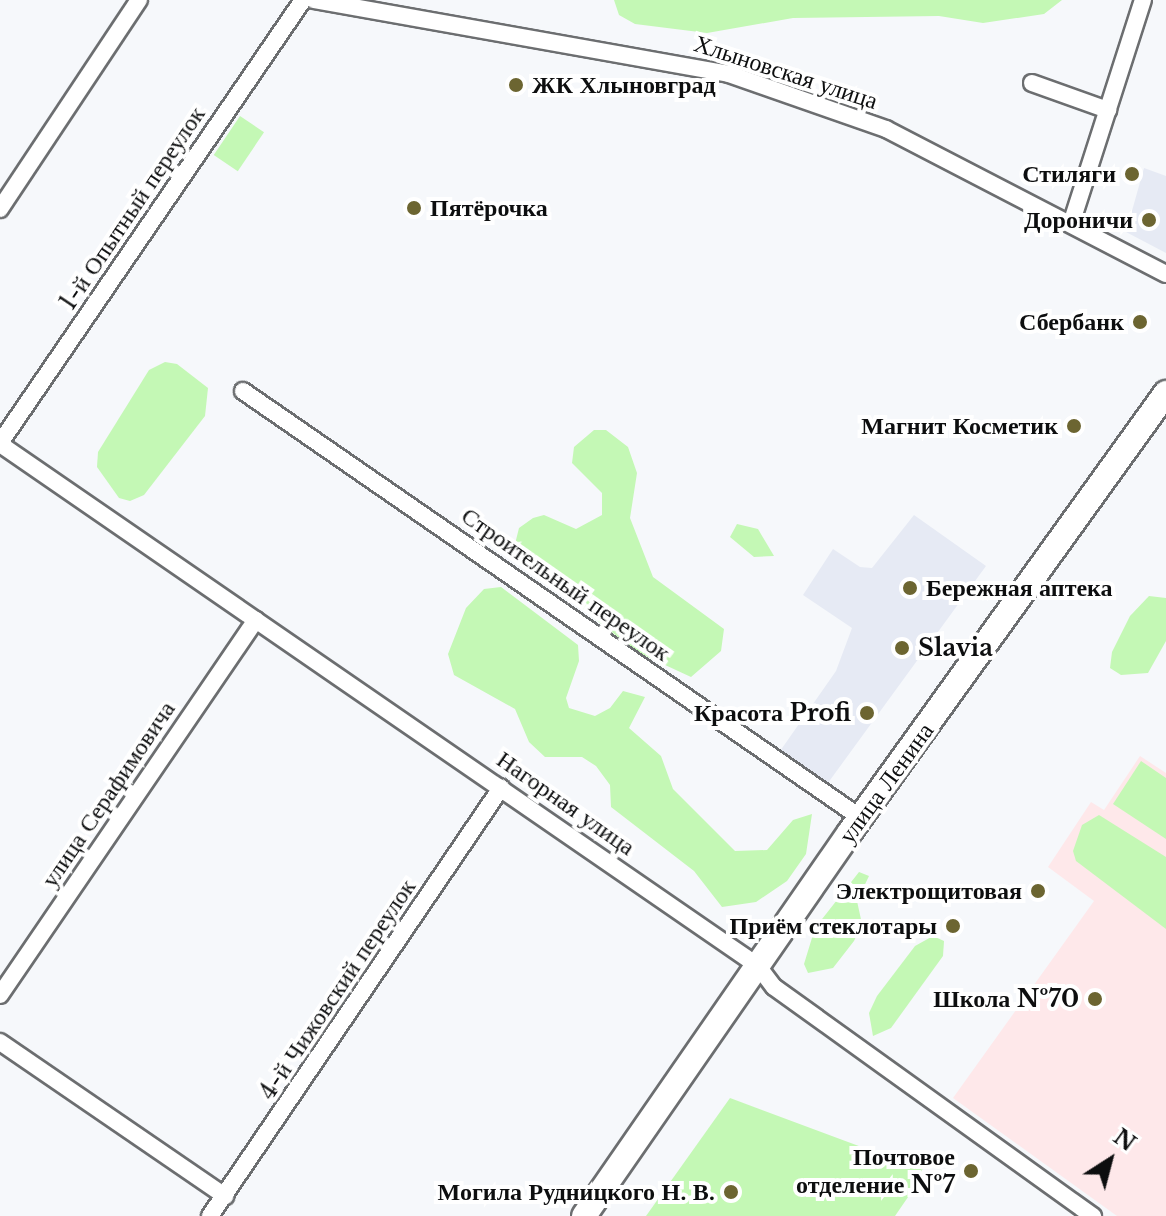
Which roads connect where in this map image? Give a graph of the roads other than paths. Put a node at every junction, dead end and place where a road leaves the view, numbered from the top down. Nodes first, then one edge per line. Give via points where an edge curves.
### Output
1 (139, 0) edge
2 (303, 0) edge
3 (314, 0) edge
4 (1143, 0) edge
5 (1032, 83) dead end
6 (1108, 110) junction
7 (0, 209) edge
8 (1071, 224) junction
9 (1166, 274) edge
10 (243, 391) dead end
11 (1166, 393) edge
12 (0, 443) edge
13 (256, 620) junction
14 (501, 788) junction
15 (861, 818) junction
16 (758, 966) junction
17 (0, 995) edge
18 (0, 1042) edge
19 (225, 1196) junction
20 (210, 1216) edge
21 (584, 1216) edge
22 (1093, 1216) edge

1 - 7 street
2 - 12 street, 1-й Опытный переулок
3 - 8 street, Хлыновская улица via 729,74 886,129
4 - 6 street
5 - 6 street
6 - 8 street
8 - 9 street, Хлыновская улица
10 - 15 street, Строительный переулок
11 - 15 main road, улица Ленина
12 - 13 street, Нагорная улица
13 - 14 street, Нагорная улица
13 - 17 street, улица Серафимовича
14 - 16 street, Нагорная улица
14 - 19 street, 4-й Чижовский переулок
15 - 16 main road, улица Ленина
16 - 21 main road, улица Ленина
16 - 22 street, Нагорная улица via 774,987
18 - 19 street
19 - 20 street, 4-й Чижовский переулок

